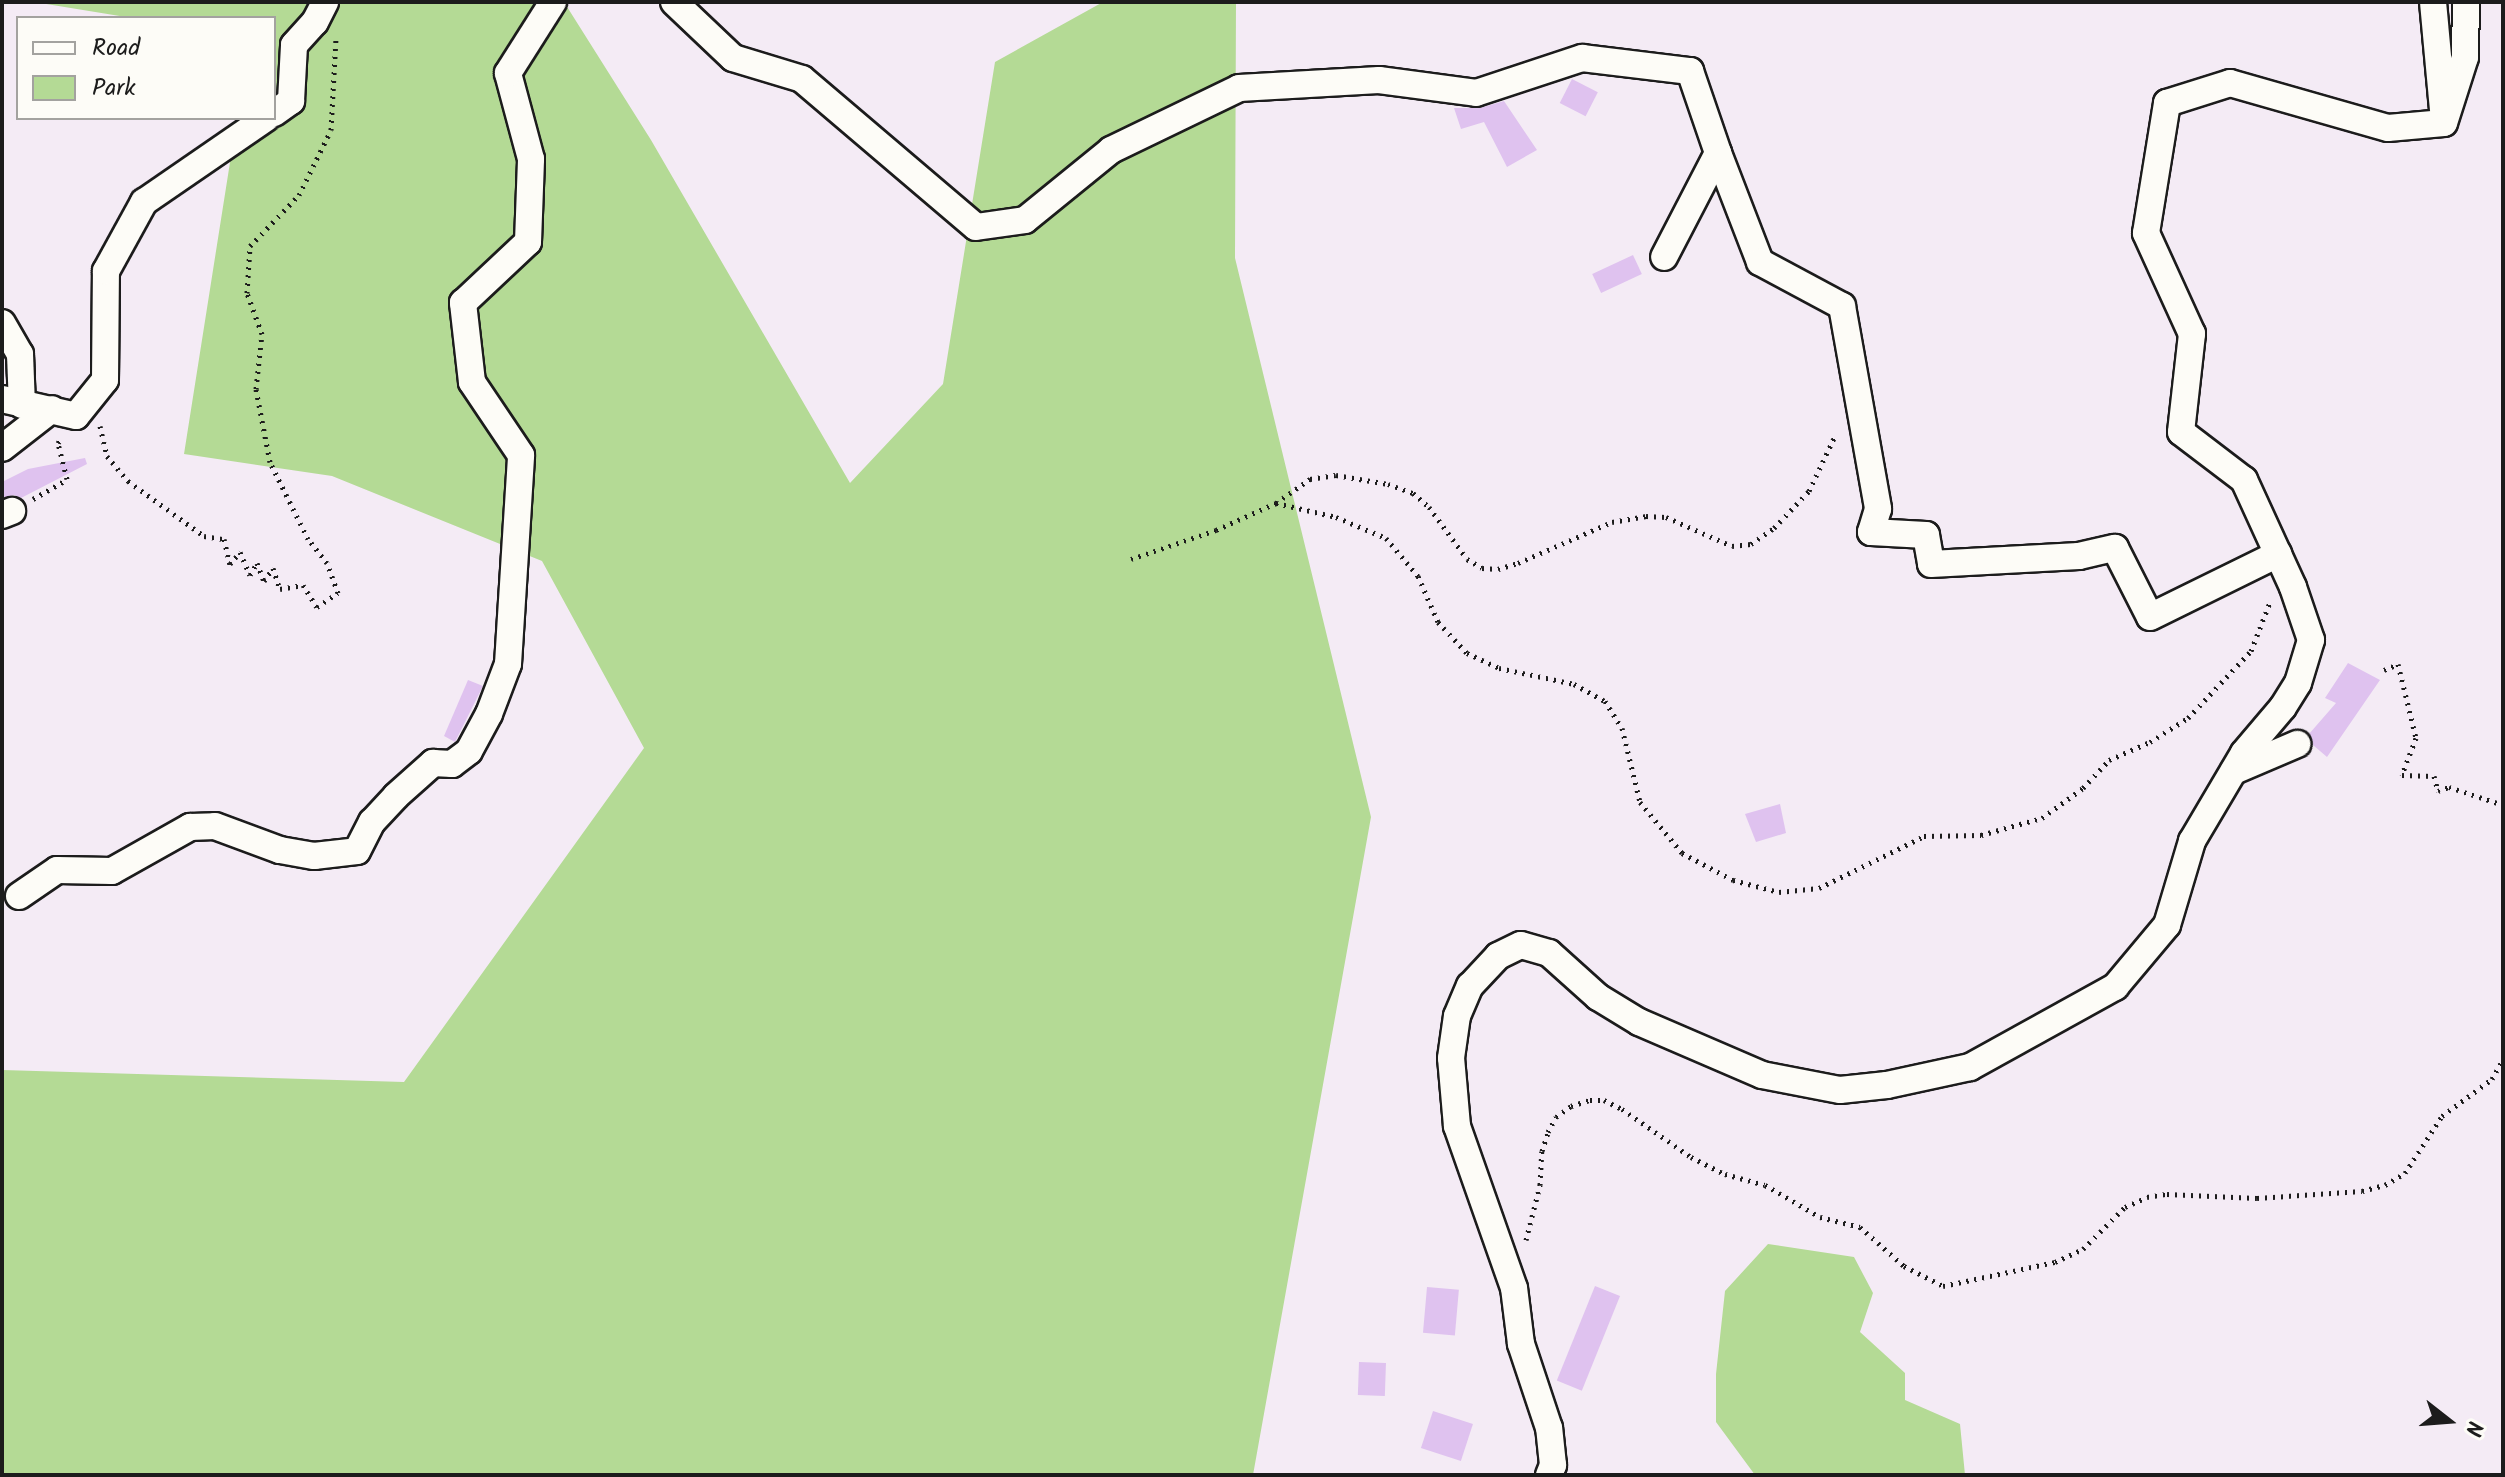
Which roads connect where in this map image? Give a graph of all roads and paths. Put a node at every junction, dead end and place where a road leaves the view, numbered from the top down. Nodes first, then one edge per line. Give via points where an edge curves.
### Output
1 (325, 2) edge
2 (553, 2) edge
3 (674, 2) edge
4 (2433, 2) edge
5 (2466, 2) edge
6 (336, 35) dead end
7 (276, 112) edge
8 (263, 120) edge
9 (2444, 123) junction
10 (1718, 153) junction
11 (1664, 257) dead end
12 (2, 323) edge
13 (12, 402) edge
14 (64, 412) junction
15 (1837, 429) dead end
16 (2, 448) edge
17 (1276, 503) junction
18 (7, 513) edge
19 (2278, 554) junction
20 (1131, 559) dead end
21 (2293, 587) junction
22 (2384, 670) dead end
23 (2297, 744) dead end
24 (2234, 771) junction
25 (2503, 805) edge
26 (19, 896) dead end
27 (2503, 1059) edge
28 (1525, 1244) dead end
29 (1549, 1475) edge

1 - 7 street via 294,45 291,101
2 - 26 street via 508,73 531,159 528,242 463,303 472,382 521,455 508,664 469,751 452,764 433,763 396,796 372,822 357,851 314,856 280,850 215,826 190,827 112,871 57,870
3 - 10 street via 733,58 802,79 976,227 1025,220 1111,150 1239,88 1379,80 1476,93 1582,58 1690,71
4 - 9 street
5 - 9 street via 2465,57
6 - 14 path via 331,130 299,195 250,246 247,293 262,334 256,389 270,462 308,539 327,563 338,593 317,607 303,585 280,589 273,568 264,581 257,563 250,575 240,552 230,564 224,539 204,536 128,481 107,456 99,423
8 - 14 street via 144,202 106,271 105,380
9 - 19 street via 2388,128 2230,83 2167,103 2146,233 2192,334 2181,432 2244,480
10 - 11 street
10 - 19 street via 1760,262 1842,306 1878,509 1871,532 1926,535 1931,564 2079,556 2115,548 2150,617
12 - 13 street via 20,354
13 - 14 street
14 - 16 street
14 - 18 path via 58,443 67,479
15 - 17 path via 1809,491 1751,544 1732,546 1666,517 1646,516 1612,522 1518,563 1482,568 1467,559 1429,507 1413,493 1388,484 1336,475 1310,479
17 - 20 path
17 - 21 path via 1336,517 1386,538 1418,576 1438,622 1467,653 1499,668 1574,684 1605,701 1622,728 1640,802 1682,853 1733,880 1779,892 1819,888 1924,836 1981,835 2042,818 2083,788 2109,760 2188,718 2251,651 2275,595
19 - 21 street
21 - 24 street via 2311,640 2298,683
22 - 25 path via 2398,664 2416,738 2402,775 2434,776 2438,791 2449,787
23 - 24 street
24 - 29 street via 2192,841 2167,925 2115,987 1970,1067 1840,1090 1762,1075 1639,1022 1598,997 1549,953 1521,945 1498,956 1470,986 1457,1016 1451,1058 1457,1126 1514,1288 1521,1344 1549,1428
27 - 28 path via 2492,1079 2442,1116 2405,1173 2385,1185 2257,1198 2147,1197 2125,1207 2083,1249 2055,1262 1943,1286 1904,1266 1860,1227 1820,1217 1765,1185 1725,1174 1622,1109 1590,1100 1556,1117 1548,1132

